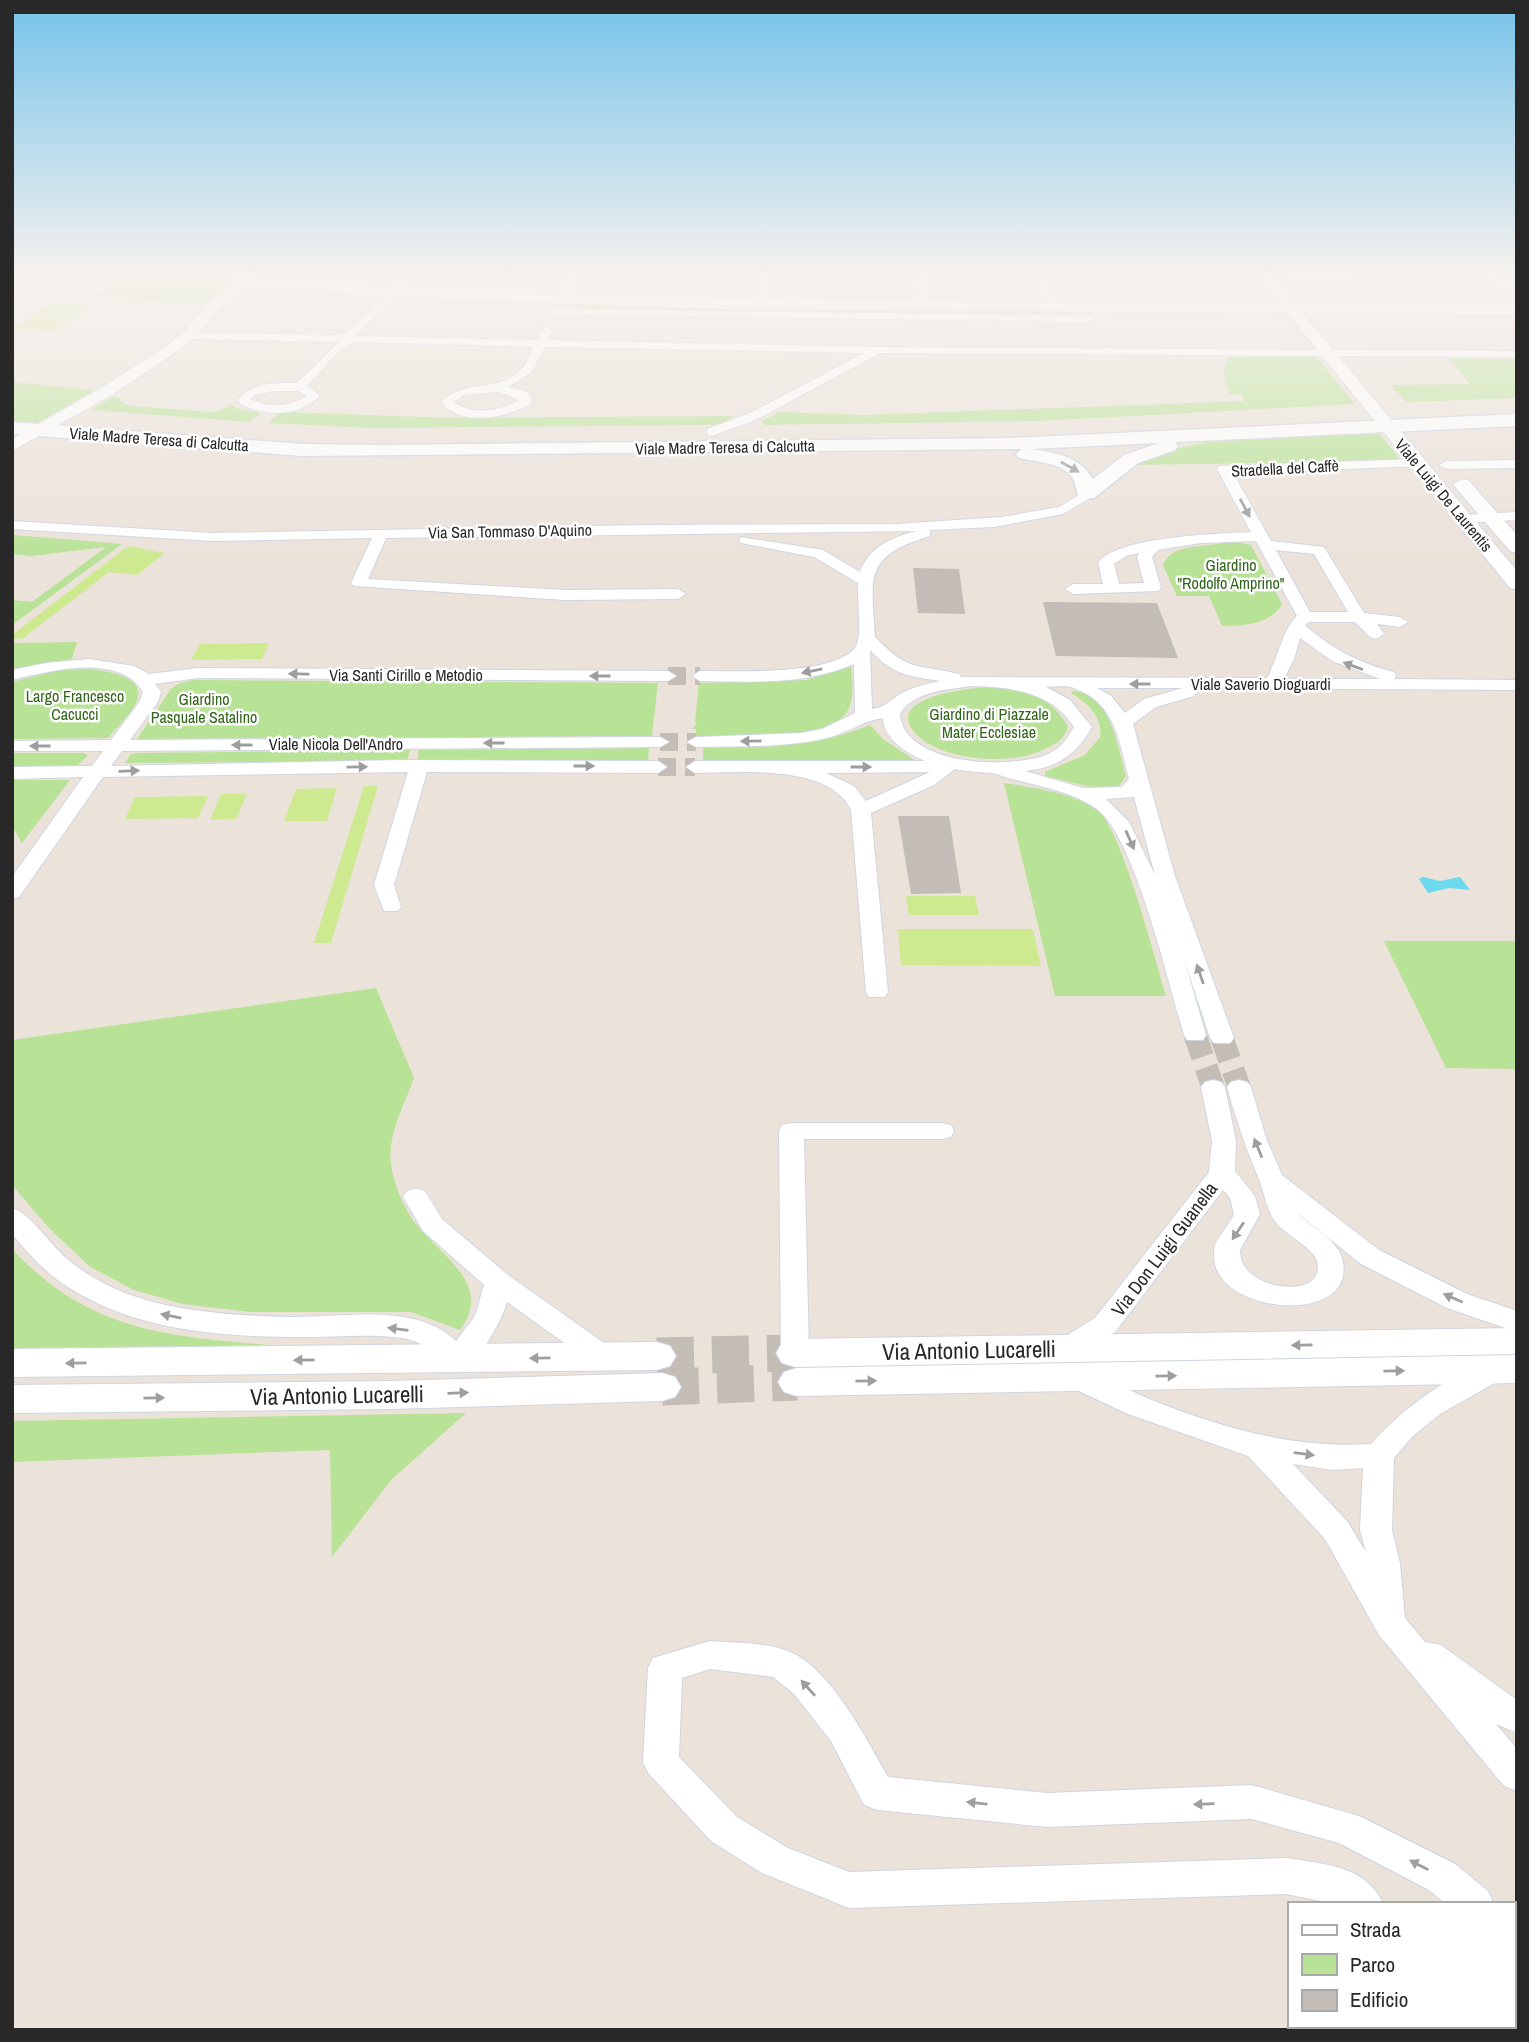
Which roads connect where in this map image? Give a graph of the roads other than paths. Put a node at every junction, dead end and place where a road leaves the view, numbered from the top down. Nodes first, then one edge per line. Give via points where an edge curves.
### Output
1 (137, 371) edge
2 (315, 371) edge
3 (526, 371) edge
4 (843, 371) edge
5 (1343, 371) edge
6 (300, 387) junction
7 (498, 388) junction
8 (1517, 405) edge
9 (1517, 412) edge
10 (1404, 416) junction
11 (1380, 417) junction
12 (1517, 420) edge
13 (55, 422) junction
14 (756, 424) junction
15 (207, 425) junction
16 (1274, 427) junction
17 (12, 428) edge
18 (172, 431) junction
19 (1219, 433) junction
20 (906, 445) junction
21 (12, 446) edge
22 (1436, 453) junction
23 (1419, 463) junction
24 (1517, 464) edge
25 (1087, 494) junction
26 (1490, 516) junction
27 (1517, 516) edge
28 (1465, 519) junction
29 (1009, 521) junction
30 (12, 528) edge
31 (856, 528) junction
32 (779, 529) junction
33 (813, 529) junction
34 (830, 532) junction
35 (379, 539) junction
36 (1262, 540) junction
37 (755, 541) junction
38 (1153, 546) junction
39 (1517, 547) edge
40 (810, 551) junction
41 (865, 556) junction
42 (1109, 559) junction
43 (1509, 563) edge
44 (1144, 566) junction
45 (865, 580) junction
46 (1517, 584) edge
47 (1112, 588) junction
48 (1073, 589) dead end
49 (678, 594) dead end
50 (1359, 617) junction
51 (1300, 621) junction
52 (1400, 622) dead end
53 (1376, 634) dead end
54 (863, 650) junction
55 (12, 675) edge
56 (668, 676) tunnel mouth
57 (700, 676) tunnel mouth
58 (145, 680) junction
59 (973, 681) junction
60 (1004, 682) junction
61 (1079, 684) junction
62 (1233, 684) junction
63 (1273, 684) junction
64 (1418, 684) junction
65 (1517, 685) edge
66 (893, 711) junction
67 (863, 716) junction
68 (1124, 722) junction
69 (660, 742) tunnel mouth
70 (696, 742) tunnel mouth
71 (12, 746) edge
72 (116, 746) junction
73 (951, 764) junction
74 (419, 766) junction
75 (657, 767) tunnel mouth
76 (695, 767) tunnel mouth
77 (772, 767) junction
78 (988, 768) junction
79 (97, 772) junction
80 (12, 773) edge
81 (932, 779) junction
82 (1138, 780) junction
83 (1052, 785) junction
84 (1081, 793) junction
85 (861, 810) junction
86 (13, 887) edge
87 (391, 907) dead end
88 (877, 992) dead end
89 (1195, 1035) tunnel mouth
90 (1222, 1038) tunnel mouth
91 (1213, 1087) tunnel mouth
92 (1239, 1087) tunnel mouth
93 (942, 1131) dead end
94 (1222, 1173) junction
95 (1271, 1179) junction
96 (416, 1197) dead end
97 (12, 1217) edge
98 (498, 1282) junction
99 (1511, 1349) edge
100 (604, 1357) junction
101 (456, 1359) junction
102 (12, 1363) edge
103 (1073, 1363) junction
104 (796, 1368) joint
105 (393, 1377) junction
106 (12, 1399) edge
107 (1259, 1448) junction
108 (1378, 1455) junction
109 (1336, 1530) junction
110 (1377, 1530) junction
111 (1391, 1625) junction
112 (1517, 1718) edge
113 (1517, 1775) edge
114 (1362, 1902) edge
115 (1473, 1902) edge

1 - 13 street
2 - 6 street
3 - 7 street
4 - 14 street
5 - 11 street, Viale Luigi De Laurentis
6 - 6 street via 261,389 244,398 258,407 290,407 314,396
7 - 7 street via 460,392 447,402 457,410 486,413 509,410 526,401 519,392
8 - 10 main road
9 - 10 main road
10 - 11 main road, Viale Madre Teresa di Calcutta
10 - 12 main road
10 - 22 street, Viale Luigi De Laurentis
11 - 14 main road, Viale Madre Teresa di Calcutta via 1017,428
11 - 16 main road, Viale Madre Teresa di Calcutta
11 - 23 street, Viale Luigi De Laurentis
13 - 15 main road, Viale Madre Teresa di Calcutta
13 - 17 main road
13 - 18 main road, Viale Madre Teresa di Calcutta
13 - 20 main road, Viale Madre Teresa di Calcutta via 349,451
13 - 21 street
14 - 15 main road, Viale Madre Teresa di Calcutta via 712,432 358,435
15 - 18 main road
16 - 18 main road, Viale Madre Teresa di Calcutta via 992,436 417,443
16 - 19 main road, Viale Madre Teresa di Calcutta
19 - 20 main road, Viale Madre Teresa di Calcutta
19 - 25 main road via 1131,459
20 -> 25 main road via 1055,459 1080,472
22 - 24 street
22 - 26 street, Viale Luigi De Laurentis
23 - 28 street, Viale Luigi De Laurentis
23 -> 36 street, Stradella del Caffè via 1224,469
25 - 29 street via 1063,510
26 - 27 street
26 - 28 street
26 - 39 street, Viale Luigi De Laurentis
28 - 43 street, Viale Luigi De Laurentis
29 - 31 street, Via San Tommaso D'Aquino
29 - 41 street via 918,535
30 - 32 street, Via San Tommaso D'Aquino via 213,537
30 - 35 street, Via San Tommaso D'Aquino via 211,542
31 - 33 street, Via San Tommaso D'Aquino
31 - 34 street
32 - 33 street, Via San Tommaso D'Aquino
32 - 37 street via 795,537 782,542
33 - 34 street
34 - 40 street via 807,537 802,542
34 - 41 street via 866,544
35 - 37 street, Via San Tommaso D'Aquino via 633,533
35 - 49 street via 359,583 565,595
36 - 38 street via 1201,539
36 - 50 street via 1319,550
36 - 51 street, Stradella del Caffè
37 - 40 street, Via San Tommaso D'Aquino
38 - 42 street
38 - 44 street via 1144,557
40 - 41 street
40 - 45 street, Via San Tommaso D'Aquino
41 - 45 street
42 - 44 street via 1122,558
42 - 47 street via 1106,565
43 - 46 street, Viale Luigi De Laurentis
44 - 47 street via 1153,588
45 - 54 street
47 - 48 street
50 - 51 street
50 - 52 street
50 - 53 street
51 - 63 street
64 -> 51 street, Stradella del Caffè via 1344,663 1320,648
54 -> 57 street via 848,661 808,672
54 - 59 street via 910,671
54 - 67 street
55 - 58 street via 89,664 123,668
56 -> 58 street, Via Santi Cirillo e Metodio via 198,674
58 - 72 street via 152,692 149,702
59 - 60 street, Viale Saverio Dioguardi
59 - 66 street, Viale Saverio Dioguardi via 918,692
60 - 61 street, Viale Saverio Dioguardi
60 - 78 street via 1059,699 1074,711 1083,727 1071,748 1044,763
62 -> 61 street, Viale Saverio Dioguardi
61 - 68 street via 1105,701
62 - 63 street, Viale Saverio Dioguardi
62 - 68 street via 1172,695 1150,703
63 - 64 street, Viale Saverio Dioguardi
64 - 65 street, Viale Saverio Dioguardi
66 - 67 street
66 - 73 street via 893,728 908,745
67 -> 70 street via 827,733 801,738
68 - 82 street
69 -> 72 street, Viale Nicola Dell'Andro
72 -> 71 street, Viale Nicola Dell'Andro
72 - 79 street
77 -> 73 street
73 - 78 street
73 - 81 street
74 -> 75 street, Viale Nicola Dell'Andro
79 -> 74 street, Viale Nicola Dell'Andro
74 - 87 street via 384,885
76 - 77 street
77 - 85 street via 831,780 852,791
78 - 83 street
79 - 80 street, Viale Nicola Dell'Andro
79 - 86 street
81 - 83 street via 985,776
81 - 85 street
82 - 84 street via 1127,793
90 -> 82 street via 1172,898
83 - 84 street
84 -> 89 street via 1108,808 1131,838
85 - 88 street
91 - 94 street, Via Don Luigi Guanella via 1224,1141
95 -> 92 street
93 - 104 street, Via Antonio Lucarelli via 791,1131
94 -> 95 street via 1242,1196 1247,1214 1227,1247 1231,1269 1255,1289 1305,1296 1328,1282 1330,1260 1285,1215
94 - 103 street, Via Don Luigi Guanella
99 -> 95 street via 1457,1301 1370,1257
96 - 98 street via 432,1225
101 -> 97 street via 433,1338 401,1327 262,1327 145,1311 70,1276
98 - 100 street
98 - 101 street via 492,1310 478,1336
99 - 103 street, Via Antonio Lucarelli
99 - 108 street via 1430,1406
100 -> 101 street, Via Antonio Lucarelli
105 -> 100 street, Via Antonio Lucarelli via 660,1372
101 - 105 street, Via Antonio Lucarelli
105 -> 102 street, Via Antonio Lucarelli
103 - 104 street, Via Antonio Lucarelli
103 - 107 street via 1138,1406
106 -> 105 street, Via Antonio Lucarelli
107 -> 108 street via 1333,1458
107 - 109 street
108 - 110 street
109 - 110 street via 1358,1534
109 - 111 street
110 - 111 street
111 - 112 street via 1493,1705
111 - 113 street
115 -> 114 street via 1442,1877 1346,1828 1252,1802 1047,1811 877,1793 843,1730 806,1683 781,1663 710,1655 665,1668 662,1763 723,1829 775,1861 849,1890 1286,1876 1341,1885

